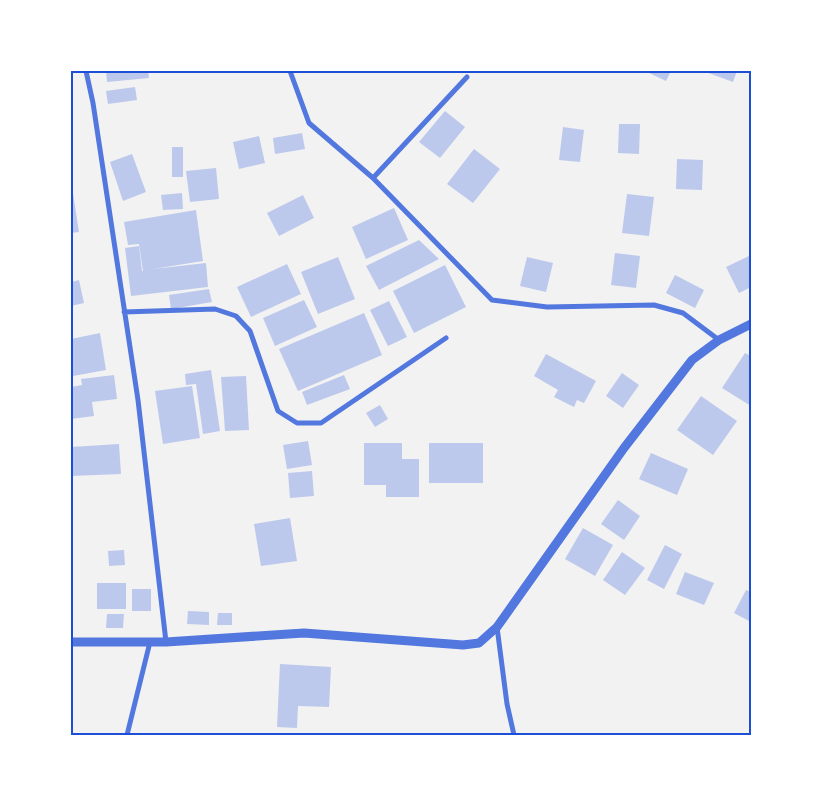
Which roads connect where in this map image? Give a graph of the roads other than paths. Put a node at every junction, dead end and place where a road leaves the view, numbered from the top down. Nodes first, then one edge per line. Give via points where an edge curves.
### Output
1 (86, 71) edge
2 (290, 71) edge
3 (467, 77) dead end
4 (373, 178) junction
5 (124, 312) junction
6 (751, 324) edge
7 (446, 338) dead end
8 (719, 340) junction
9 (497, 627) junction
10 (71, 642) edge
11 (150, 642) junction
12 (166, 642) junction
13 (127, 735) edge
14 (514, 735) edge

1 - 5 street
2 - 4 street via 309,123
3 - 4 street
4 - 8 street via 492,300 547,307 654,305 684,313
5 - 7 street via 215,309 236,316 250,330 278,411 297,423 321,423
5 - 12 street via 138,400
6 - 8 street
8 - 9 street via 692,360 624,448
9 - 12 street via 479,643 463,645 304,633
9 - 14 street
10 - 11 street
11 - 12 street
11 - 13 street

